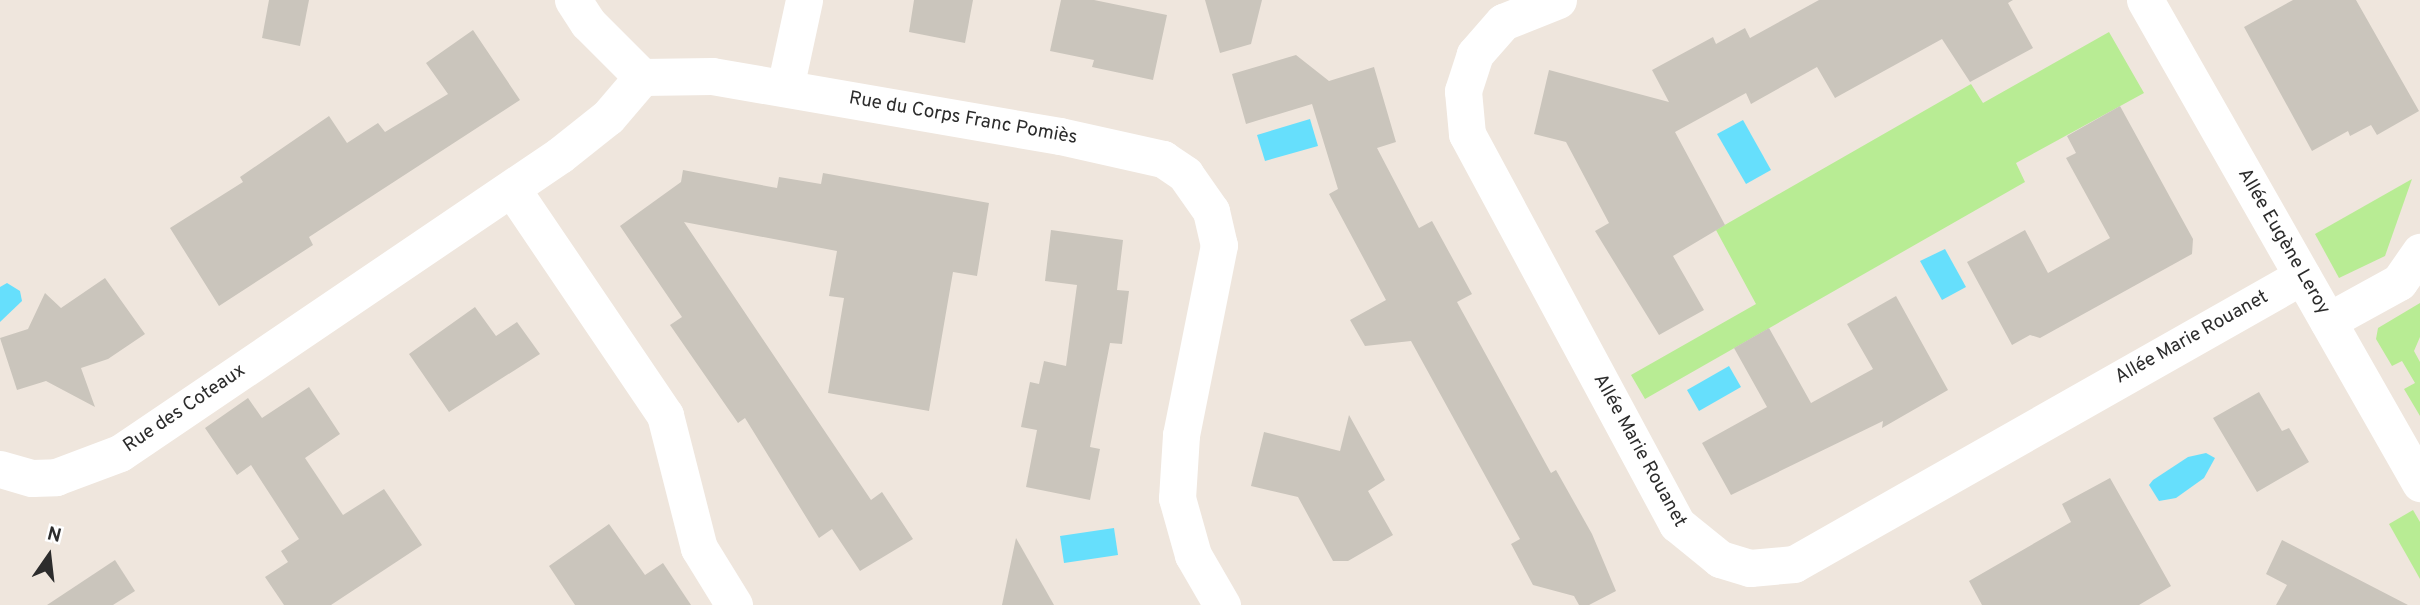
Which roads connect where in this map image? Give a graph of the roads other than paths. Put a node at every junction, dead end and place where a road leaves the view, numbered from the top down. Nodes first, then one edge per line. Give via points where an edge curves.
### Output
1 (573, 0) edge
2 (804, 0) edge
3 (1559, 0) edge
4 (2145, 0) edge
5 (642, 77) junction
6 (785, 88) junction
7 (512, 189) junction
8 (2420, 252) edge
9 (2302, 276) junction
10 (2328, 321) junction
11 (0, 469) edge
12 (2420, 484) edge
13 (734, 605) edge
14 (1222, 605) edge

1 - 5 street via 588,23
2 - 6 street
3 - 9 street, Allée Marie Rouanet via 1503,22 1475,54 1463,91 1467,134 1677,524 1708,552 1727,561 1750,568 1794,564
4 - 9 street, Allée Eugène Leroy
5 - 6 street, Rue du Corps Franc Pomiès via 712,76
5 - 7 street via 608,117
6 - 14 street, Rue du Corps Franc Pomiès via 1149,154 1175,166 1201,191 1219,246 1176,479 1185,534
7 - 11 street, Rue des Coteaux via 98,465 56,477 32,478
7 - 13 street via 665,415 699,548
8 - 10 street via 2399,282
9 - 10 street, Allée Eugène Leroy
10 - 12 street, Allée Eugène Leroy

